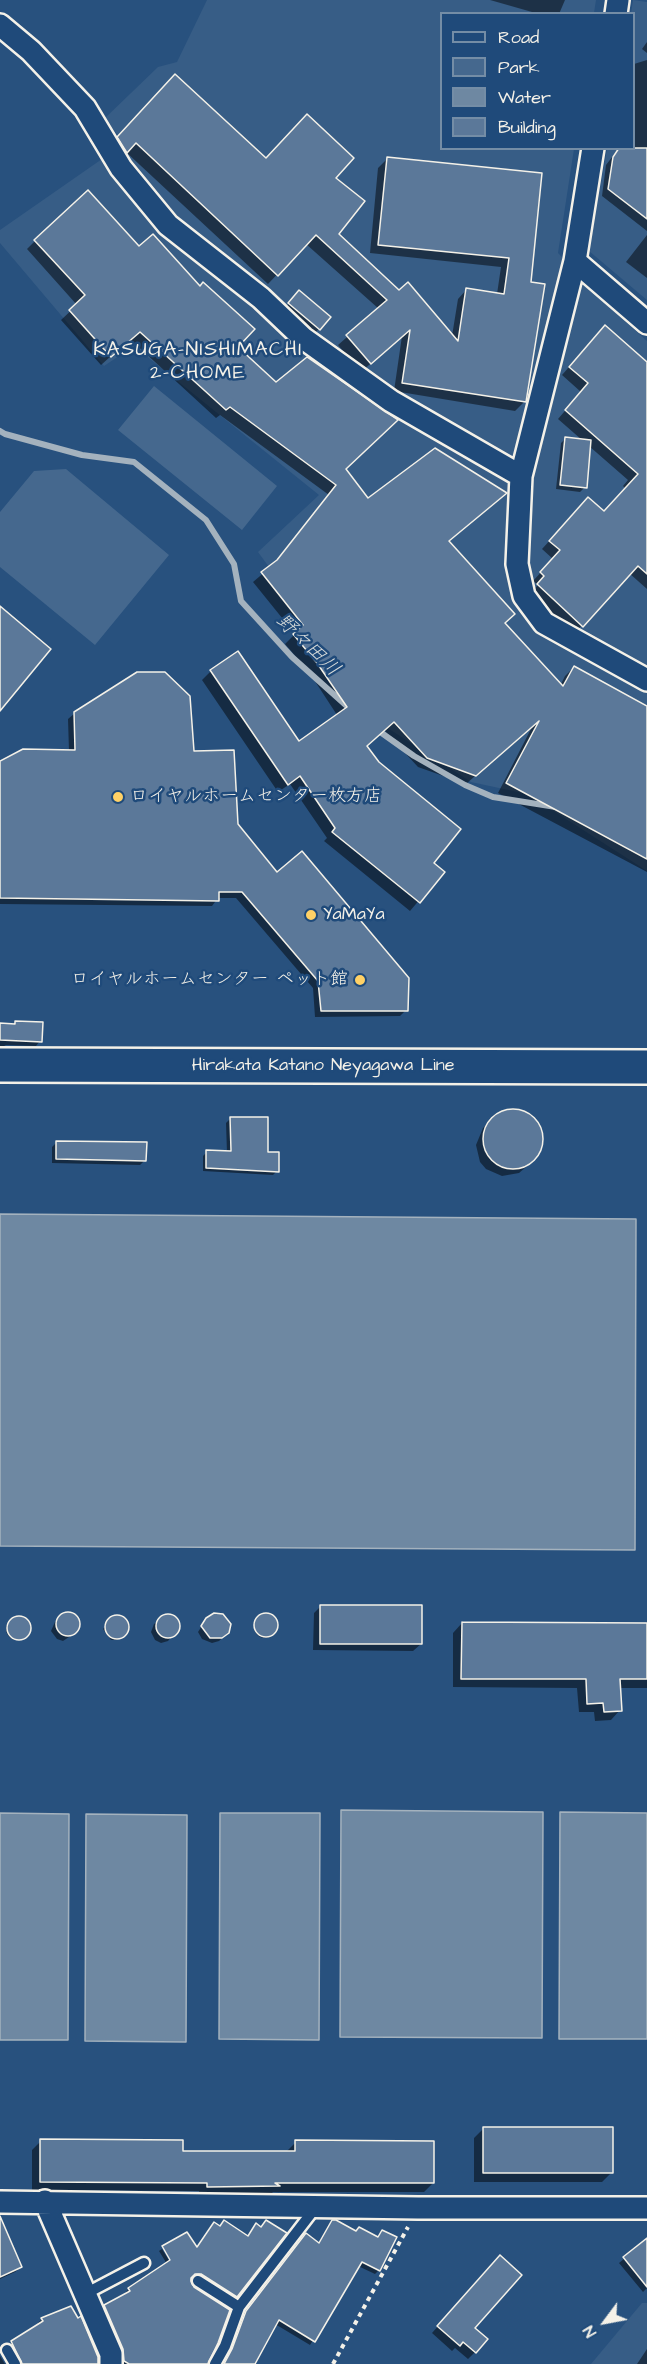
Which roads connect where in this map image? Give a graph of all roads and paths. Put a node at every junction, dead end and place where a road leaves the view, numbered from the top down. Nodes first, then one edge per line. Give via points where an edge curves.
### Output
1 (0, 25) edge
2 (593, 150) edge
3 (575, 261) junction
4 (647, 323) edge
5 (521, 476) junction
6 (647, 680) edge
7 (0, 1065) edge
8 (647, 1067) edge
9 (45, 2201) junction
10 (0, 2202) edge
11 (316, 2206) junction
12 (418, 2208) junction
13 (647, 2208) edge
14 (144, 2263) dead end
15 (198, 2281) dead end
16 (86, 2294) junction
17 (239, 2307) junction
18 (7, 2350) dead end
19 (15, 2364) edge
20 (111, 2364) edge
21 (214, 2364) edge
22 (333, 2364) edge

1 - 5 street via 31,51 85,108 121,168 168,225 261,298 303,338 392,401
2 - 3 street
3 - 4 street
3 - 5 street
5 - 6 street via 517,564 524,596 544,623
7 - 8 main road, Hirakata Katano Neyagawa Line
9 - 10 street
9 - 11 street
9 - 16 street
11 - 12 street
11 - 17 lane
12 - 13 street
12 - 22 path
14 - 16 lane
15 - 17 lane
16 - 20 street via 111,2354
17 - 21 lane
18 - 19 lane

